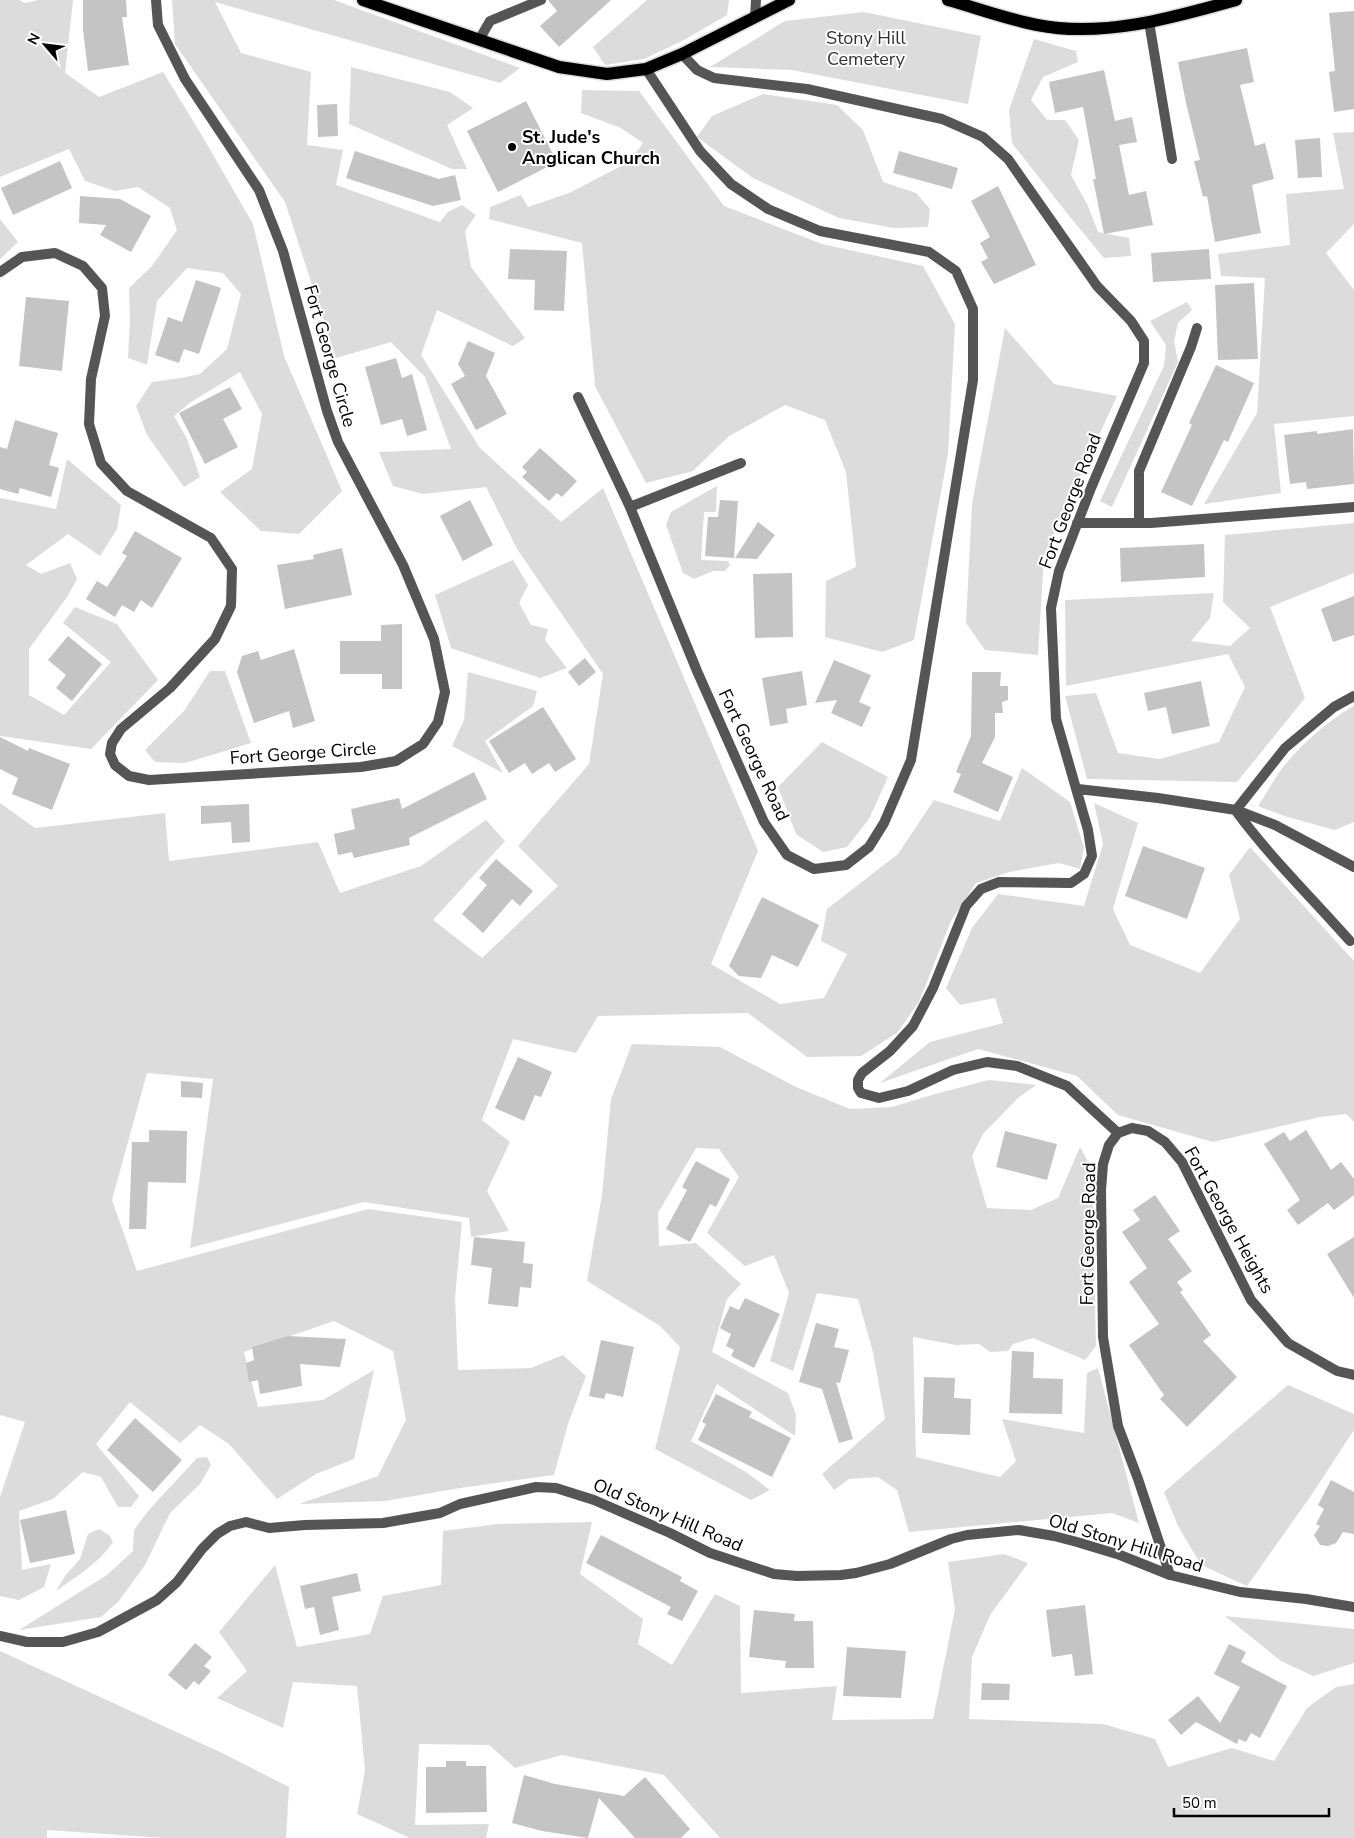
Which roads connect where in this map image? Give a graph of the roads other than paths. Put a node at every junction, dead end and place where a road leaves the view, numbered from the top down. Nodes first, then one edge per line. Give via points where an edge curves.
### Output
1 (156, 0) edge
2 (363, 0) edge
3 (541, 0) edge
4 (756, 0) edge
5 (789, 0) edge
6 (948, 0) edge
7 (1236, 0) edge
8 (379, 3) edge
9 (755, 17) junction
10 (1149, 22) junction
11 (479, 40) junction
12 (682, 54) junction
13 (646, 69) junction
14 (1172, 158) dead end
15 (0, 272) edge
16 (1197, 328) dead end
17 (578, 397) dead end
18 (740, 463) dead end
19 (630, 507) junction
20 (1354, 507) edge
21 (1139, 523) junction
22 (1077, 524) junction
23 (1354, 696) edge
24 (1078, 789) junction
25 (1236, 810) junction
26 (1354, 867) edge
27 (1350, 941) dead end
28 (1118, 1133) junction
29 (1354, 1375) edge
30 (1170, 1576) junction
31 (1354, 1607) edge
32 (0, 1636) edge

1 - 15 street, Fort George Circle via 158,25 184,80 259,190 283,251 338,442 403,565 434,639 445,692 438,722 423,744 396,761 361,768 149,780 129,776 115,766 110,754 121,729 170,688 215,639 231,606 232,569 212,538 127,491 101,463 89,424 91,379 105,316 102,288 84,266 55,254 22,257
2 - 8 main road
3 - 11 street via 490,21
4 - 9 street
5 - 9 main road
6 - 10 main road via 1037,25 1091,30
7 - 10 main road
8 - 11 main road
9 - 12 main road
10 - 14 street
11 - 13 main road via 559,67 607,74
12 - 13 main road
12 - 22 street, Fort George Road via 696,70 714,78 807,89 942,119 983,137 1008,159 1097,286 1131,321 1144,341 1144,363
13 - 19 street, Fort George Road via 700,151 731,184 768,209 820,231 928,252 956,271 973,309 974,380 911,760 884,823 869,847 846,865 814,868 787,855 764,822
16 - 21 street via 1139,471
17 - 19 street, Fort George Road
18 - 19 street
20 - 21 street
21 - 22 street
22 - 24 street, Fort George Road via 1059,571 1051,608 1056,719
23 - 25 street via 1334,707 1285,748
24 - 25 street
24 - 28 street, Fort George Road via 1092,856 1084,874 1071,883 999,882 981,889 966,906 933,988 913,1026 890,1052 862,1073 858,1088 861,1093 879,1098 908,1091 953,1070 987,1062 1017,1066 1067,1086
25 - 26 street via 1275,825
25 - 27 street via 1260,843
28 - 29 street, Fort George Heights via 1132,1128 1166,1142 1182,1162 1251,1300 1288,1343 1337,1371
28 - 30 street, Fort George Road via 1109,1144 1103,1164 1101,1190 1103,1337 1118,1426
30 - 31 street, Old Stony Hill Road via 1240,1592
30 - 32 street, Old Stony Hill Road via 1120,1555 1054,1536 1019,1530 951,1539 890,1564 856,1573 774,1574 710,1553 594,1500 556,1488 536,1487 460,1504 440,1513 383,1523 269,1528 246,1522 230,1526 202,1549 177,1582 157,1600 98,1632 63,1642 27,1642

